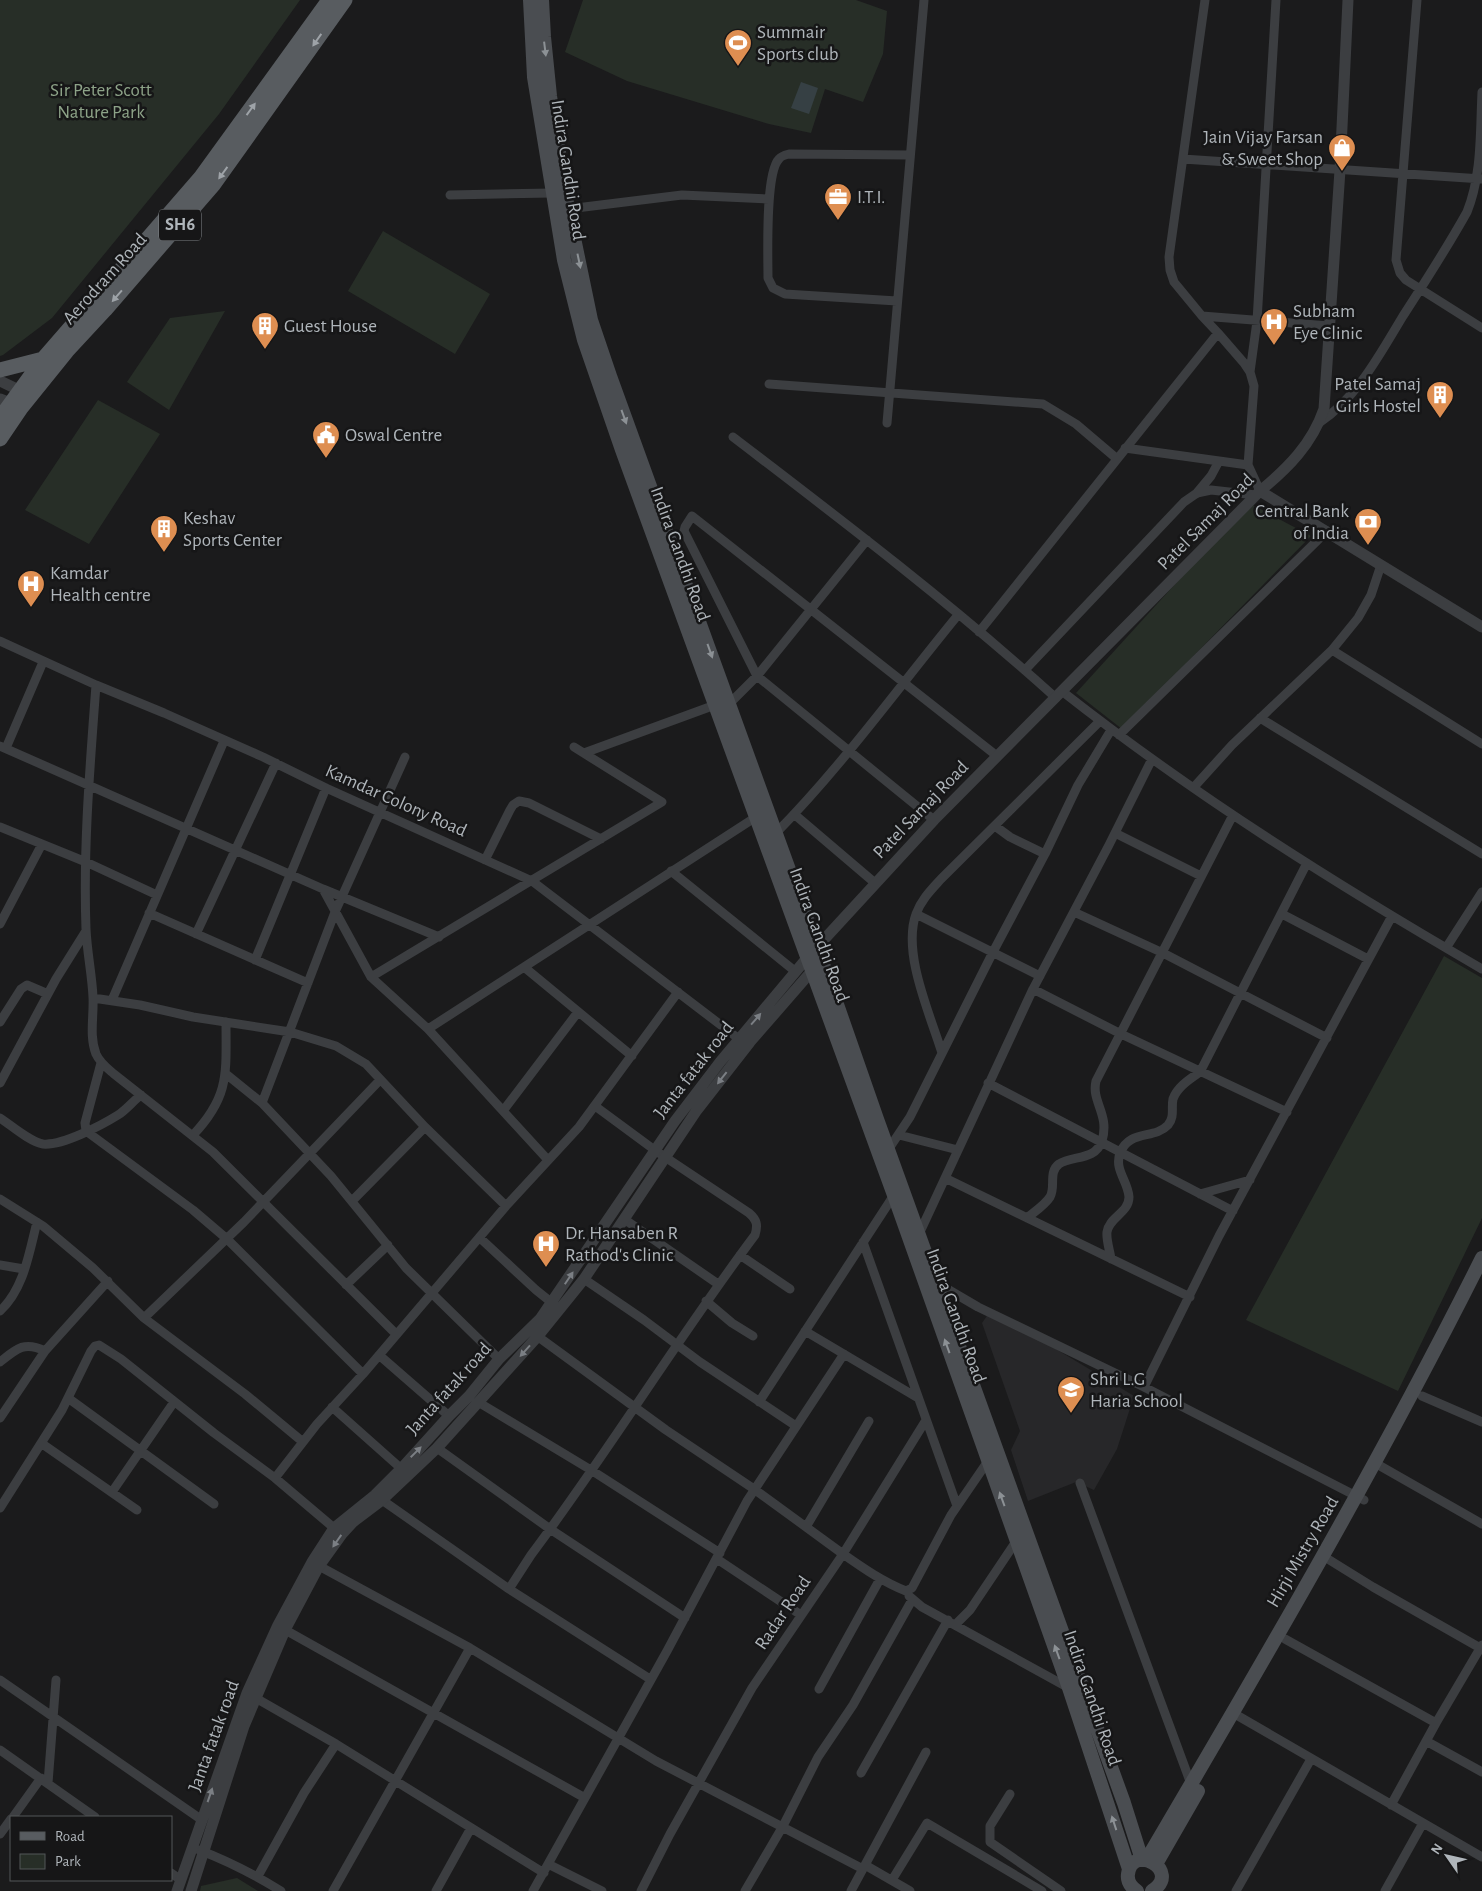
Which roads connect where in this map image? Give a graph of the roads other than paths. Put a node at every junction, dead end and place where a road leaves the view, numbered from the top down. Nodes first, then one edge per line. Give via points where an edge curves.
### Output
1 (329, 0) edge
2 (345, 0) edge
3 (530, 0) edge
4 (542, 0) edge
5 (924, 0) edge
6 (1205, 0) edge
7 (1276, 0) edge
8 (1348, 0) edge
9 (1417, 0) edge
10 (1482, 92) edge
11 (1480, 153) edge
12 (909, 155) junction
13 (1183, 159) junction
14 (1267, 165) junction
15 (1340, 170) junction
16 (1404, 174) junction
17 (1480, 179) edge
18 (552, 193) junction
19 (450, 195) dead end
20 (769, 199) junction
21 (568, 209) junction
22 (1421, 289) junction
23 (897, 301) junction
24 (1202, 316) junction
25 (1482, 316) edge
26 (1257, 320) junction
27 (1329, 326) junction
28 (1479, 327) edge
29 (1218, 333) junction
30 (43, 358) junction
31 (0, 370) edge
32 (1250, 372) junction
33 (0, 381) edge
34 (769, 384) dead end
35 (889, 392) junction
36 (16, 399) edge
37 (0, 418) edge
38 (887, 423) dead end
39 (1319, 423) junction
40 (733, 437) dead end
41 (0, 438) edge
42 (1125, 448) junction
43 (1116, 458) junction
44 (1219, 461) junction
45 (1248, 465) junction
46 (1258, 493) junction
47 (1196, 494) junction
48 (1327, 532) junction
49 (867, 540) junction
50 (1381, 566) junction
51 (811, 609) junction
52 (958, 615) junction
53 (1482, 627) edge
54 (979, 632) junction
55 (0, 641) edge
56 (1332, 650) junction
57 (43, 662) junction
58 (1025, 670) junction
59 (757, 676) junction
60 (903, 682) junction
61 (96, 685) junction
62 (1059, 695) junction
63 (729, 704) junction
64 (715, 705) junction
65 (1260, 718) junction
66 (1100, 721) junction
67 (1115, 732) junction
68 (224, 741) junction
69 (1482, 744) edge
70 (3, 747) edge
71 (574, 747) dead end
72 (850, 750) junction
73 (584, 753) junction
74 (997, 756) junction
75 (405, 757) dead end
76 (1152, 759) junction
77 (276, 763) junction
78 (89, 784) junction
79 (1194, 787) junction
80 (326, 788) junction
81 (380, 811) junction
82 (794, 814) junction
83 (1233, 815) junction
84 (756, 817) junction
85 (934, 820) junction
86 (995, 826) junction
87 (0, 827) edge
88 (186, 828) junction
89 (776, 833) junction
90 (1115, 833) junction
91 (600, 839) junction
92 (42, 844) junction
93 (235, 850) junction
94 (1045, 854) junction
95 (1482, 854) edge
96 (485, 860) junction
97 (86, 862) junction
98 (1307, 863) junction
99 (671, 871) junction
100 (290, 874) junction
101 (1201, 876) junction
102 (532, 880) junction
103 (875, 883) junction
104 (323, 889) junction
105 (1482, 892) edge
106 (156, 895) junction
107 (343, 897) junction
108 (335, 912) junction
109 (1074, 912) junction
110 (149, 913) junction
111 (916, 914) junction
112 (1282, 914) junction
113 (1392, 916) junction
114 (0, 924) edge
115 (589, 924) junction
116 (86, 931) junction
117 (196, 934) junction
118 (439, 937) junction
119 (817, 947) junction
120 (1446, 948) junction
121 (993, 952) junction
122 (1163, 953) junction
123 (807, 958) junction
124 (1368, 959) junction
125 (255, 960) junction
126 (822, 960) junction
127 (524, 967) junction
128 (1482, 969) edge
129 (796, 972) junction
130 (812, 972) junction
131 (1040, 976) junction
132 (371, 977) junction
133 (308, 983) junction
134 (1033, 988) junction
135 (678, 992) junction
136 (1242, 993) junction
137 (48, 994) junction
138 (93, 998) junction
139 (112, 1000) junction
140 (578, 1012) junction
141 (0, 1022) edge
142 (226, 1022) junction
143 (428, 1029) junction
144 (290, 1032) junction
145 (1121, 1034) junction
146 (1327, 1038) junction
147 (743, 1042) junction
148 (942, 1053) junction
149 (632, 1056) junction
150 (101, 1063) junction
151 (1200, 1072) junction
152 (226, 1074) junction
153 (380, 1080) junction
154 (0, 1083) edge
155 (988, 1083) junction
156 (141, 1095) junction
157 (262, 1103) junction
158 (595, 1106) junction
159 (503, 1111) junction
160 (1287, 1112) junction
161 (0, 1118) edge
162 (425, 1127) junction
163 (86, 1131) junction
164 (193, 1135) junction
165 (899, 1135) junction
166 (1102, 1142) junction
167 (958, 1150) junction
168 (656, 1151) junction
169 (1121, 1152) junction
170 (309, 1155) junction
171 (885, 1156) junction
172 (666, 1157) junction
173 (548, 1160) junction
174 (945, 1178) junction
175 (1250, 1180) junction
176 (1200, 1194) junction
177 (894, 1195) junction
178 (0, 1199) edge
179 (352, 1201) junction
180 (263, 1202) junction
181 (506, 1206) junction
182 (1233, 1211) junction
183 (1027, 1218) junction
184 (624, 1219) junction
185 (38, 1222) junction
186 (919, 1234) junction
187 (480, 1238) junction
188 (228, 1239) junction
189 (863, 1242) junction
190 (388, 1245) junction
191 (912, 1248) junction
192 (740, 1255) junction
193 (1482, 1258) edge
194 (1111, 1259) junction
195 (0, 1265) edge
196 (24, 1269) junction
197 (1480, 1276) edge
198 (584, 1279) junction
199 (108, 1281) junction
200 (718, 1284) junction
201 (346, 1285) junction
202 (932, 1286) junction
203 (790, 1288) dead end
204 (432, 1293) junction
205 (1190, 1296) junction
206 (706, 1302) junction
207 (4, 1303) edge
208 (556, 1306) junction
209 (0, 1311) edge
210 (144, 1318) junction
211 (805, 1331) junction
212 (534, 1333) junction
213 (396, 1334) junction
214 (753, 1336) dead end
215 (677, 1346) junction
216 (46, 1351) junction
217 (844, 1354) junction
218 (379, 1355) junction
219 (499, 1360) junction
220 (0, 1362) edge
221 (363, 1374) junction
222 (1144, 1387) junction
223 (1422, 1396) junction
224 (68, 1398) junction
225 (918, 1398) junction
226 (174, 1402) junction
227 (478, 1402) junction
228 (759, 1402) junction
229 (634, 1406) junction
230 (332, 1407) junction
231 (449, 1416) junction
232 (0, 1418) edge
233 (926, 1420) junction
234 (869, 1421) dead end
235 (1482, 1422) edge
236 (796, 1426) junction
237 (303, 1442) junction
238 (41, 1444) junction
239 (437, 1448) junction
240 (140, 1451) junction
241 (988, 1461) junction
242 (1379, 1466) junction
243 (591, 1470) junction
244 (405, 1472) junction
245 (275, 1478) junction
246 (1080, 1483) dead end
247 (754, 1489) junction
248 (112, 1492) junction
249 (1361, 1498) junction
250 (382, 1500) junction
251 (214, 1504) dead end
252 (957, 1506) junction
253 (0, 1508) edge
254 (137, 1510) dead end
255 (1482, 1524) edge
256 (806, 1527) junction
257 (334, 1528) junction
258 (550, 1529) junction
259 (1017, 1540) junction
260 (843, 1554) junction
261 (718, 1556) junction
262 (1326, 1558) junction
263 (320, 1566) junction
264 (880, 1579) junction
265 (509, 1589) junction
266 (906, 1591) junction
267 (912, 1600) junction
268 (801, 1614) junction
269 (685, 1618) junction
270 (951, 1623) junction
271 (281, 1628) junction
272 (1285, 1639) junction
273 (470, 1648) junction
274 (1482, 1648) edge
275 (650, 1679) junction
276 (0, 1680) edge
277 (56, 1680) dead end
278 (1069, 1688) junction
279 (819, 1689) dead end
280 (251, 1695) junction
281 (434, 1714) junction
282 (1237, 1715) junction
283 (53, 1717) junction
284 (1436, 1723) junction
285 (618, 1736) junction
286 (1426, 1741) junction
287 (336, 1744) junction
288 (1, 1752) edge
289 (926, 1752) dead end
290 (1310, 1759) junction
291 (1482, 1772) edge
292 (862, 1774) dead end
293 (394, 1780) junction
294 (45, 1781) junction
295 (698, 1783) junction
296 (1191, 1784) junction
297 (1010, 1794) dead end
298 (585, 1798) junction
299 (1391, 1805) junction
300 (14, 1816) edge
301 (94, 1816) edge
302 (202, 1820) junction
303 (10, 1821) edge
304 (1423, 1823) junction
305 (783, 1826) junction
306 (471, 1828) junction
307 (0, 1834) edge
308 (192, 1848) junction
309 (205, 1852) junction
310 (1482, 1857) edge
311 (1148, 1861) junction
312 (864, 1867) junction
313 (546, 1868) junction
314 (172, 1875) edge
315 (258, 1876) junction
316 (892, 1880) junction
317 (1129, 1883) edge
318 (179, 1886) edge
319 (191, 1891) edge
320 (281, 1891) edge
321 (333, 1891) edge
322 (436, 1891) edge
323 (533, 1891) edge
324 (602, 1891) edge
325 (641, 1891) edge
326 (745, 1891) edge
327 (851, 1891) edge
328 (910, 1891) edge
329 (1042, 1891) edge
330 (1061, 1891) edge
331 (1154, 1891) edge
332 (1236, 1891) edge
333 (1385, 1891) edge

30 -> 1 main road, Aerodram Road / SH6 via 201,177
2 -> 36 main road, Aerodram Road / SH6 via 214,184 105,310
3 - 18 main road, Indira Gandhi Road via 534,77
4 -> 21 main road, Indira Gandhi Road via 550,96
5 - 12 street
6 - 13 street
7 - 14 street
8 - 15 street, Patel Samaj Road
9 - 16 street
10 - 11 street
11 - 17 street
12 - 20 street via 789,154 780,157 775,164
12 - 23 street
13 - 14 street
13 - 24 street via 1169,257 1170,270 1174,282
14 - 15 street
14 - 26 street
15 - 16 street
15 - 27 street, Patel Samaj Road
16 - 17 street
16 - 22 street via 1396,260 1406,280
17 - 22 street via 1467,212
18 - 19 street
18 - 64 main road, Indira Gandhi Road via 564,260 584,340
20 - 21 street via 682,194
20 - 23 street via 768,278 773,288 785,294
21 -> 63 main road, Indira Gandhi Road via 594,330
22 - 28 street
22 - 39 street via 1370,369 1331,416
23 - 35 street
24 - 26 street
24 - 29 street
25 - 28 street
26 - 27 street
26 - 32 street
27 - 39 street, Patel Samaj Road via 1324,409
29 - 32 street
29 - 42 street
30 - 31 main road
30 - 36 main road, Aerodram Road / SH6
32 - 45 street via 1254,386
33 - 36 street
34 - 35 street
35 - 38 street
35 - 43 street via 1043,404 1076,424
36 - 37 main road, Aerodram Road / SH6
36 - 41 main road, Aerodram Road / SH6
39 - 46 street, Patel Samaj Road via 1293,462
40 - 49 street
42 - 43 street
42 - 44 street
43 - 54 street
44 - 45 street
44 - 47 street
45 - 46 street
46 - 47 street via 1211,490
46 - 48 street
46 - 62 street, Patel Samaj Road
47 - 58 street via 1184,502
48 - 50 street
48 - 67 street
49 - 51 street
49 - 52 street
50 - 53 street
50 - 56 street via 1371,595 1358,618
51 - 59 street
51 - 59 street via 692,516 684,531
51 - 60 street
52 - 54 street
52 - 60 street
54 - 58 street
55 - 57 street, Kamdar Colony Road
56 - 65 street
56 - 69 street
57 - 61 street, Kamdar Colony Road
57 - 70 street
58 - 62 street
59 - 63 street
59 - 72 street
60 - 72 street
60 - 74 street
61 - 68 street, Kamdar Colony Road
61 - 78 street
62 - 66 street
62 - 74 street, Patel Samaj Road
63 - 89 main road, Indira Gandhi Road
64 - 73 street
64 - 84 main road, Indira Gandhi Road
65 - 79 street
65 - 95 street
66 - 67 street
66 - 86 street
67 - 76 street
67 - 94 street via 1078,785
68 - 77 street, Kamdar Colony Road
68 - 88 street
70 - 78 street
71 - 73 street
72 - 82 street
72 - 85 street
73 - 91 street via 662,802
74 - 85 street, Patel Samaj Road
75 - 81 street
76 - 79 street
76 - 90 street
77 - 80 street, Kamdar Colony Road
77 - 93 street
78 - 88 street
78 - 97 street
79 - 83 street
80 - 81 street, Kamdar Colony Road
80 - 100 street
81 - 96 street, Kamdar Colony Road
81 - 107 street
82 - 89 street
82 - 103 street
83 - 98 street
83 - 101 street
84 - 99 street
84 - 123 main road, Indira Gandhi Road
85 - 103 street, Patel Samaj Road
86 - 94 street
86 - 111 street via 928,894
87 - 92 street
88 - 93 street
88 - 106 street
89 - 119 main road, Indira Gandhi Road
90 - 101 street
90 - 109 street
91 - 96 street via 519,801 510,810
91 - 102 street
92 - 97 street
92 - 114 street
93 - 100 street
93 - 117 street
94 - 121 street
96 - 102 street, Kamdar Colony Road
97 - 106 street
97 - 116 street
98 - 112 street
98 - 113 street
99 - 115 street
99 - 129 street
100 - 104 street
100 - 125 street
101 - 122 street
102 - 115 street, Kamdar Colony Road
102 - 118 street
103 - 119 street, Patel Samaj Road
104 - 107 street
104 - 108 street
105 - 120 street
106 - 110 street
107 - 108 street
107 - 118 street
108 - 132 street
108 - 133 street
109 - 122 street
109 - 131 street
110 - 117 street
110 - 139 street
111 - 121 street
111 - 148 street via 912,930 913,961
112 - 124 street
112 - 136 street
113 - 120 street
113 - 124 street
115 - 127 street
115 - 135 street, Kamdar Colony Road
116 - 137 street
116 - 138 street
117 - 125 street
118 - 132 street
119 - 123 street, Janta fatak road
119 - 126 main road, Indira Gandhi Road
120 - 128 street
121 - 131 street
121 - 148 street
122 - 136 street
122 - 145 street
123 - 129 street, Janta fatak road
123 - 130 main road, Indira Gandhi Road
124 - 146 street
125 - 133 street
126 - 130 street
126 - 171 main road, Indira Gandhi Road
127 - 140 street
127 - 143 street
147 -> 129 street, Janta fatak road
130 - 147 street
130 - 171 main road, Indira Gandhi Road
131 - 134 street
132 - 143 street
133 - 144 street
134 - 145 street
134 - 155 street
135 - 147 street, Kamdar Colony Road
135 - 149 street
136 - 146 street
136 - 151 street
137 - 141 street via 27,985
137 - 154 street
138 - 139 street
138 - 150 street via 93,1043
139 - 142 street
140 - 149 street
140 - 159 street
142 - 144 street
142 - 152 street
143 - 159 street
144 - 153 street via 352,1054
144 - 157 street
145 - 151 street
145 - 166 street via 1096,1081 1095,1094 1104,1115
146 - 160 street
147 - 168 street, Janta fatak road via 675,1121
147 -> 172 street
148 - 165 street
149 - 158 street
150 - 156 street
150 - 163 street via 84,1123
151 - 160 street
151 - 169 street via 1178,1090 1172,1119 1167,1126 1132,1138
152 - 157 street
152 - 164 street via 213,1112
153 - 162 street
153 - 170 street
155 - 166 street
155 - 167 street
156 - 163 street via 120,1114
156 - 164 street
157 - 170 street
158 - 168 street
158 - 173 street
159 - 173 street
160 - 175 street
161 - 163 street via 43,1144
162 - 179 street
162 - 181 street
163 - 188 street
164 - 180 street
165 - 167 street
165 - 171 street
166 - 169 street
166 - 183 street via 1093,1153 1067,1160 1056,1167 1050,1197
167 - 174 street
168 - 172 street
208 -> 168 street, Janta fatak road
169 - 176 street
169 - 194 street via 1118,1164 1129,1196 1128,1204 1109,1225 1107,1232
170 - 179 street
170 - 180 street
171 - 177 main road, Indira Gandhi Road
171 - 186 main road, Indira Gandhi Road
172 - 184 street
172 - 192 street via 754,1218 758,1227 755,1235
173 - 181 street
174 - 183 street
174 - 186 street
175 - 176 street
175 - 182 street
176 - 182 street
177 - 189 street
177 - 191 main road, Indira Gandhi Road
178 - 185 street
179 - 190 street
180 - 188 street
180 - 201 street
181 - 187 street
182 - 205 street
183 - 194 street
184 - 198 street
184 - 200 street
185 - 196 street
185 - 199 street
186 - 191 main road
186 - 202 main road, Indira Gandhi Road
187 - 204 street
187 - 208 street
188 - 210 street
188 - 221 street
189 - 211 street
189 - 225 street
190 - 201 street
190 - 204 street
191 - 202 main road, Indira Gandhi Road
192 - 200 street
192 - 203 street
193 - 197 main road, Hirji Mistry Road
194 - 205 street
195 - 196 street
196 - 207 street via 19,1285
197 - 223 main road, Hirji Mistry Road
197 - 242 main road, Hirji Mistry Road
198 - 208 street
198 - 215 street
199 - 210 street
199 - 216 street
200 - 206 street
201 - 213 street
202 - 222 street
241 -> 202 main road, Indira Gandhi Road
202 - 311 main road, Indira Gandhi Road
204 - 213 street
204 - 219 street
205 - 222 street
206 - 214 street
206 - 215 street
207 - 209 street
208 - 212 street, Janta fatak road
210 - 237 street
211 - 217 street
211 - 228 street
212 - 219 street, Janta fatak road
212 -> 227 street
212 - 229 street
213 - 218 street
215 - 228 street
215 - 229 street
216 - 220 street via 27,1345
216 - 232 street
217 - 225 street
217 - 236 street
218 - 221 street
218 - 231 street
219 - 231 street, Janta fatak road
221 - 230 street
222 - 249 street
223 - 235 street
223 - 242 main road, Hirji Mistry Road
224 - 226 street via 91,1351 99,1345
224 - 238 street
224 - 240 street
225 - 233 street
226 - 240 street
226 - 245 street
227 - 239 street
227 - 243 street
228 - 236 street
229 - 243 street
229 - 247 street
230 - 237 street
230 - 244 street
244 -> 231 street, Janta fatak road
233 - 252 street
233 - 260 street, Radar Road
234 - 256 street
236 - 247 street
237 - 245 street
238 - 248 street
238 - 253 street
239 - 244 street
239 - 258 street
240 - 248 street
240 - 251 street
241 - 252 street
259 -> 241 main road, Indira Gandhi Road
242 - 249 main road, Hirji Mistry Road
242 - 255 street
243 - 258 street
243 - 261 street
244 - 250 street
244 - 257 street, Janta fatak road
245 - 257 street
246 - 296 street
247 - 256 street
247 - 261 street
248 - 254 street
249 - 262 main road, Hirji Mistry Road
250 -> 263 street via 353,1522
250 - 265 street
252 - 266 street via 917,1581
256 - 260 street
257 - 271 street, Janta fatak road via 312,1562
258 - 265 street
258 - 269 street
259 - 270 street via 970,1610
278 -> 259 main road, Indira Gandhi Road
260 - 264 street
260 - 268 street, Radar Road
261 - 268 street
261 - 269 street
262 - 272 main road, Hirji Mistry Road
262 - 274 street
262 - 282 main road, Hirji Mistry Road
263 - 271 street
263 - 273 street
264 - 266 street
264 - 279 street
265 - 275 street
266 - 267 street
267 - 270 street
267 - 305 street via 863,1688 818,1757
268 - 295 street, Radar Road via 752,1688
269 - 275 street
270 - 278 street
270 - 292 street
271 - 280 street, Janta fatak road
271 - 281 street
272 - 282 main road, Hirji Mistry Road
272 - 284 street
273 - 281 street
273 - 285 street
274 - 284 street
275 - 285 street
276 - 283 street
277 - 283 street
317 -> 278 main road, Indira Gandhi Road
280 - 287 street
302 -> 280 street, Janta fatak road
280 - 309 street
281 - 293 street
281 - 298 street
282 - 290 street
282 - 296 main road, Hirji Mistry Road
282 - 311 main road, Hirji Mistry Road
283 - 294 street
283 - 302 street
284 - 286 street
285 - 295 street
285 - 298 street
286 - 291 street
286 - 299 street
287 - 293 street
287 - 315 street via 304,1793
288 - 294 street
289 - 312 street
290 - 299 street
290 - 332 street
293 - 306 street
293 - 321 street
294 - 300 street
294 - 301 street
295 - 305 street
295 - 325 street, Radar Road
296 - 311 main road, Hirji Mistry Road
297 - 330 street via 990,1826 990,1842
298 - 313 street
299 - 304 street
302 - 308 street, Janta fatak road
303 - 307 street
304 - 310 street
304 - 333 street
305 - 312 street
305 - 326 street
306 - 313 street
306 - 322 street
308 - 309 street
308 - 318 street, Janta fatak road
309 - 315 street
309 - 319 street
311 - 317 main road via 1132,1865
311 - 331 main road, Indira Gandhi Road via 1161,1874 1159,1886
312 - 316 street
312 - 327 street
313 - 323 street
313 - 324 street
314 - 318 street
315 - 320 street
316 - 328 street
316 - 329 street via 927,1823

